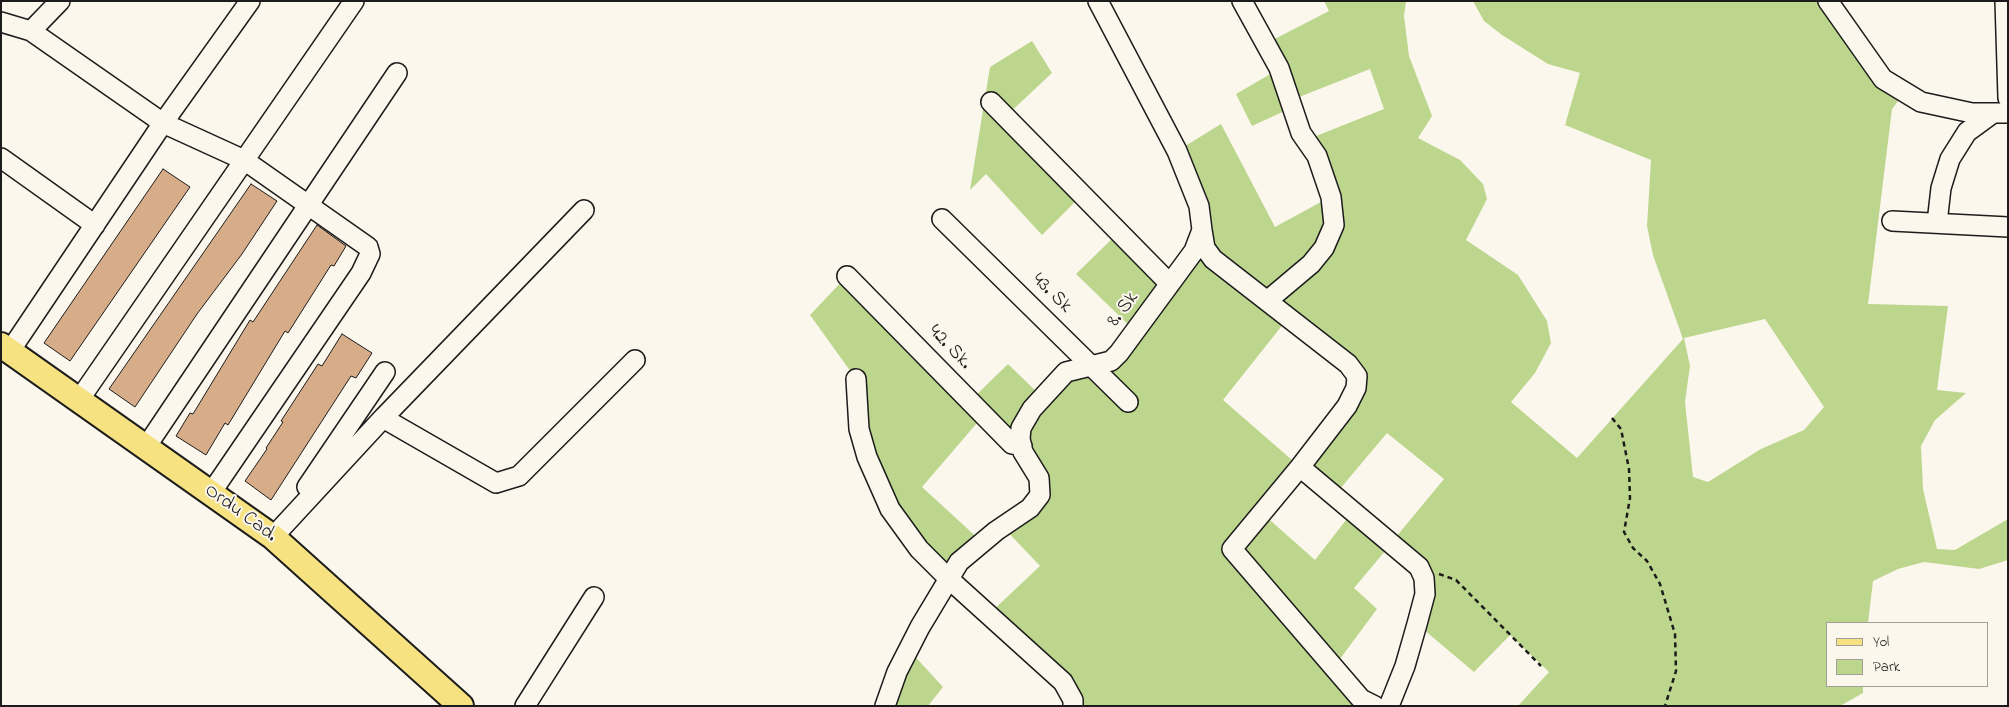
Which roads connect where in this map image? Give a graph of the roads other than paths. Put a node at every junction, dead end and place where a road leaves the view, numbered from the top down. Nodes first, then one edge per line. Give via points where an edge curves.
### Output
1 (60, 1) edge
2 (250, 1) edge
3 (354, 1) edge
4 (1098, 1) edge
5 (1242, 1) edge
6 (1828, 1) edge
7 (2005, 7) edge
8 (1, 22) edge
9 (31, 31) junction
10 (397, 73) dead end
11 (2008, 98) edge
12 (991, 102) dead end
13 (2000, 113) edge
14 (162, 122) junction
15 (1, 158) edge
16 (244, 160) junction
17 (309, 205) junction
18 (584, 210) dead end
19 (942, 219) dead end
20 (1892, 221) dead end
21 (1937, 224) junction
22 (95, 225) junction
23 (2008, 228) edge
24 (1202, 230) junction
25 (847, 276) dead end
26 (1170, 284) junction
27 (1267, 301) junction
28 (6, 348) edge
29 (635, 360) dead end
30 (1092, 365) junction
31 (385, 372) dead end
32 (856, 378) dead end
33 (79, 400) junction
34 (1128, 402) dead end
35 (383, 418) junction
36 (1022, 446) junction
37 (146, 447) junction
38 (1300, 467) junction
39 (211, 493) junction
40 (273, 537) junction
41 (949, 579) junction
42 (594, 597) dead end
43 (461, 706) edge
44 (525, 706) edge
45 (885, 706) edge
46 (1073, 706) edge
47 (1384, 706) edge

1 - 9 street
2 - 14 street
3 - 16 street
4 - 24 street, 8. Sk via 1177,151 1200,206
5 - 27 street via 1279,68 1302,133 1317,156 1331,197 1334,225 1324,248 1311,264
6 - 13 street via 1882,79 1921,102 1972,113
7 - 11 street
8 - 9 street
9 - 14 street
10 - 17 street
12 - 26 street
13 - 21 street via 1967,132 1950,159 1941,188
14 - 16 street
14 - 22 street
15 - 22 street
16 - 17 street
16 - 33 street
17 - 37 street
17 - 39 street via 362,242 370,254
18 - 35 street
19 - 30 street, 43. Sk
20 - 21 street
21 - 23 street
22 - 28 street
24 - 26 street, 8. Sk via 1194,251
24 - 27 street via 1205,248 1213,259
25 - 36 street, 42. Sk. via 1012,444
26 - 30 street, 8. Sk via 1119,353 1111,361
27 - 38 street via 1348,364 1356,376 1356,388 1347,406
28 - 33 main road, Ordu Cad.
29 - 35 street via 519,476 496,483
30 - 34 street, 43. Sk
30 - 36 street, 8. Sk via 1066,372 1053,384 1021,428
31 - 40 street
32 - 41 street via 859,428 867,457 890,509 919,549
33 - 37 main road, Ordu Cad.
35 - 40 street
36 - 41 street via 1039,478 1040,495 1030,508 967,553
37 - 39 main road, Ordu Cad.
38 - 47 street via 1419,567 1424,578 1425,594 1405,666
38 - 47 street via 1232,549 1361,699
39 - 40 main road, Ordu Cad.
40 - 43 main road, Ordu Cad.
41 - 45 street via 897,672
41 - 46 street via 1062,682
42 - 44 street

